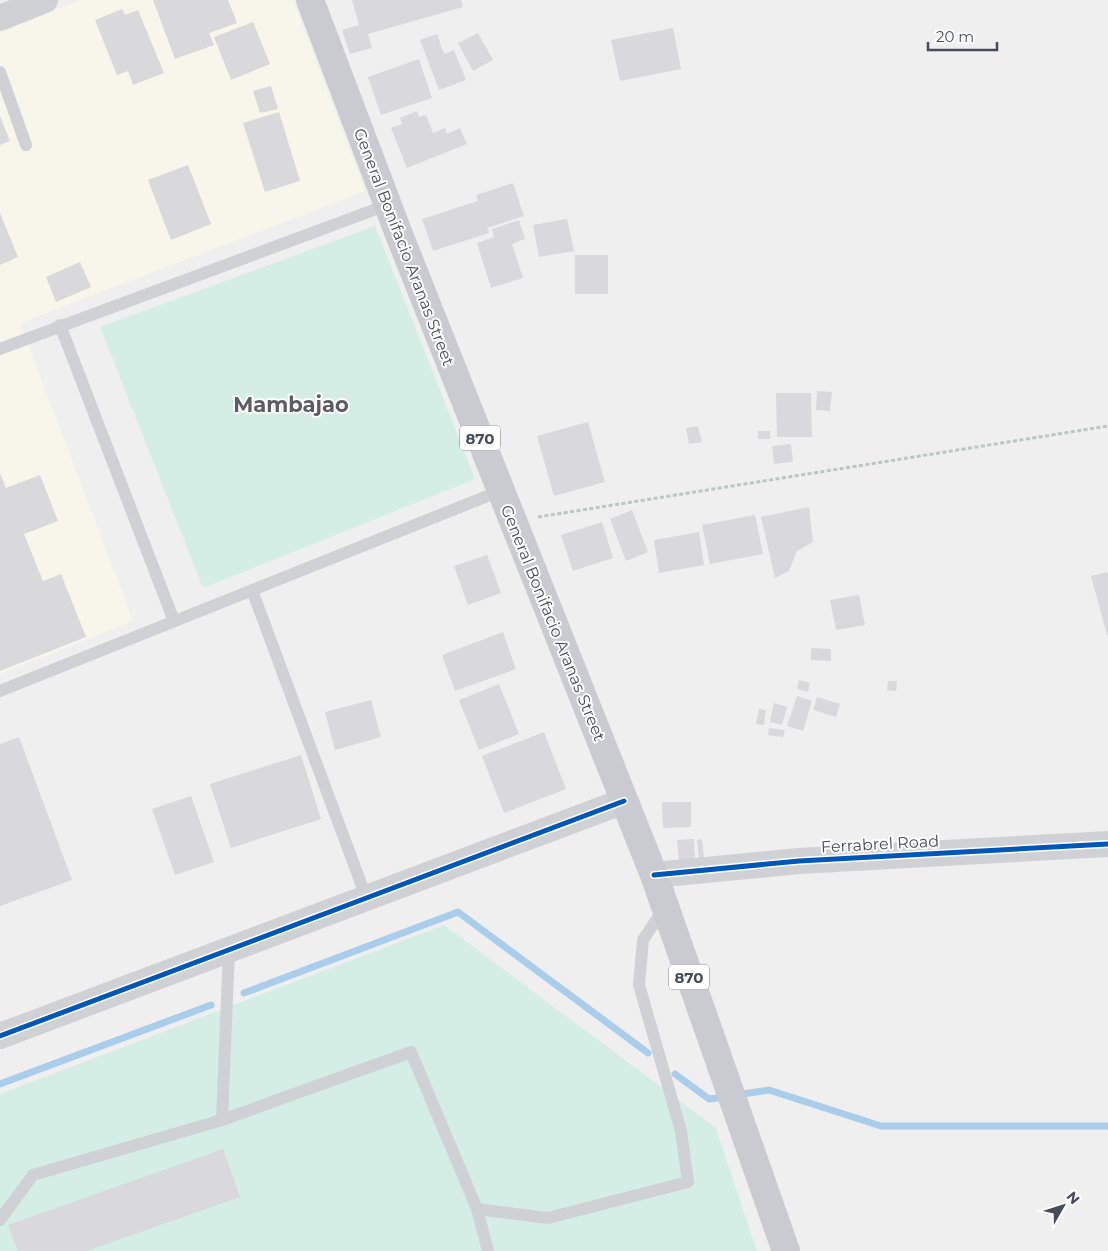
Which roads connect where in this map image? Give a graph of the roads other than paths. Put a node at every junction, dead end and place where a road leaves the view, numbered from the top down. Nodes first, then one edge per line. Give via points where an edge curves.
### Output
1 (45, 0) edge
2 (310, 0) edge
3 (0, 18) edge
4 (0, 72) edge
5 (26, 145) dead end
6 (387, 205) junction
7 (60, 325) junction
8 (0, 349) edge
9 (500, 491) junction
10 (252, 590) junction
11 (174, 622) junction
12 (0, 691) edge
13 (624, 801) junction
14 (1108, 844) edge
15 (654, 875) junction
16 (366, 897) junction
17 (665, 907) junction
18 (229, 950) junction
19 (0, 1036) edge
20 (222, 1120) junction
21 (477, 1210) junction
22 (0, 1220) edge
23 (488, 1251) edge
24 (786, 1251) edge

1 - 3 street
2 - 6 main road, General Bonifacio Aranas Street / 870
4 - 5 lane
6 - 7 lane
6 - 9 main road, General Bonifacio Aranas Street / 870
7 - 8 lane
7 - 11 lane
9 - 10 lane
9 - 13 main road, General Bonifacio Aranas Street / 870
10 - 11 lane
10 - 16 lane
11 - 12 lane
13 - 15 main road, General Bonifacio Aranas Street / 870
13 - 16 street
14 - 15 street, Ferrabrel Road via 799,861
15 - 17 main road, General Bonifacio Aranas Street / 870
16 - 18 street
17 - 21 lane via 644,940 639,985 681,1131 688,1182 548,1218
17 - 24 main road, General Bonifacio Aranas Street / 870
18 - 19 street
18 - 20 lane
20 - 21 lane via 411,1052
20 - 22 lane via 33,1176
21 - 23 lane

